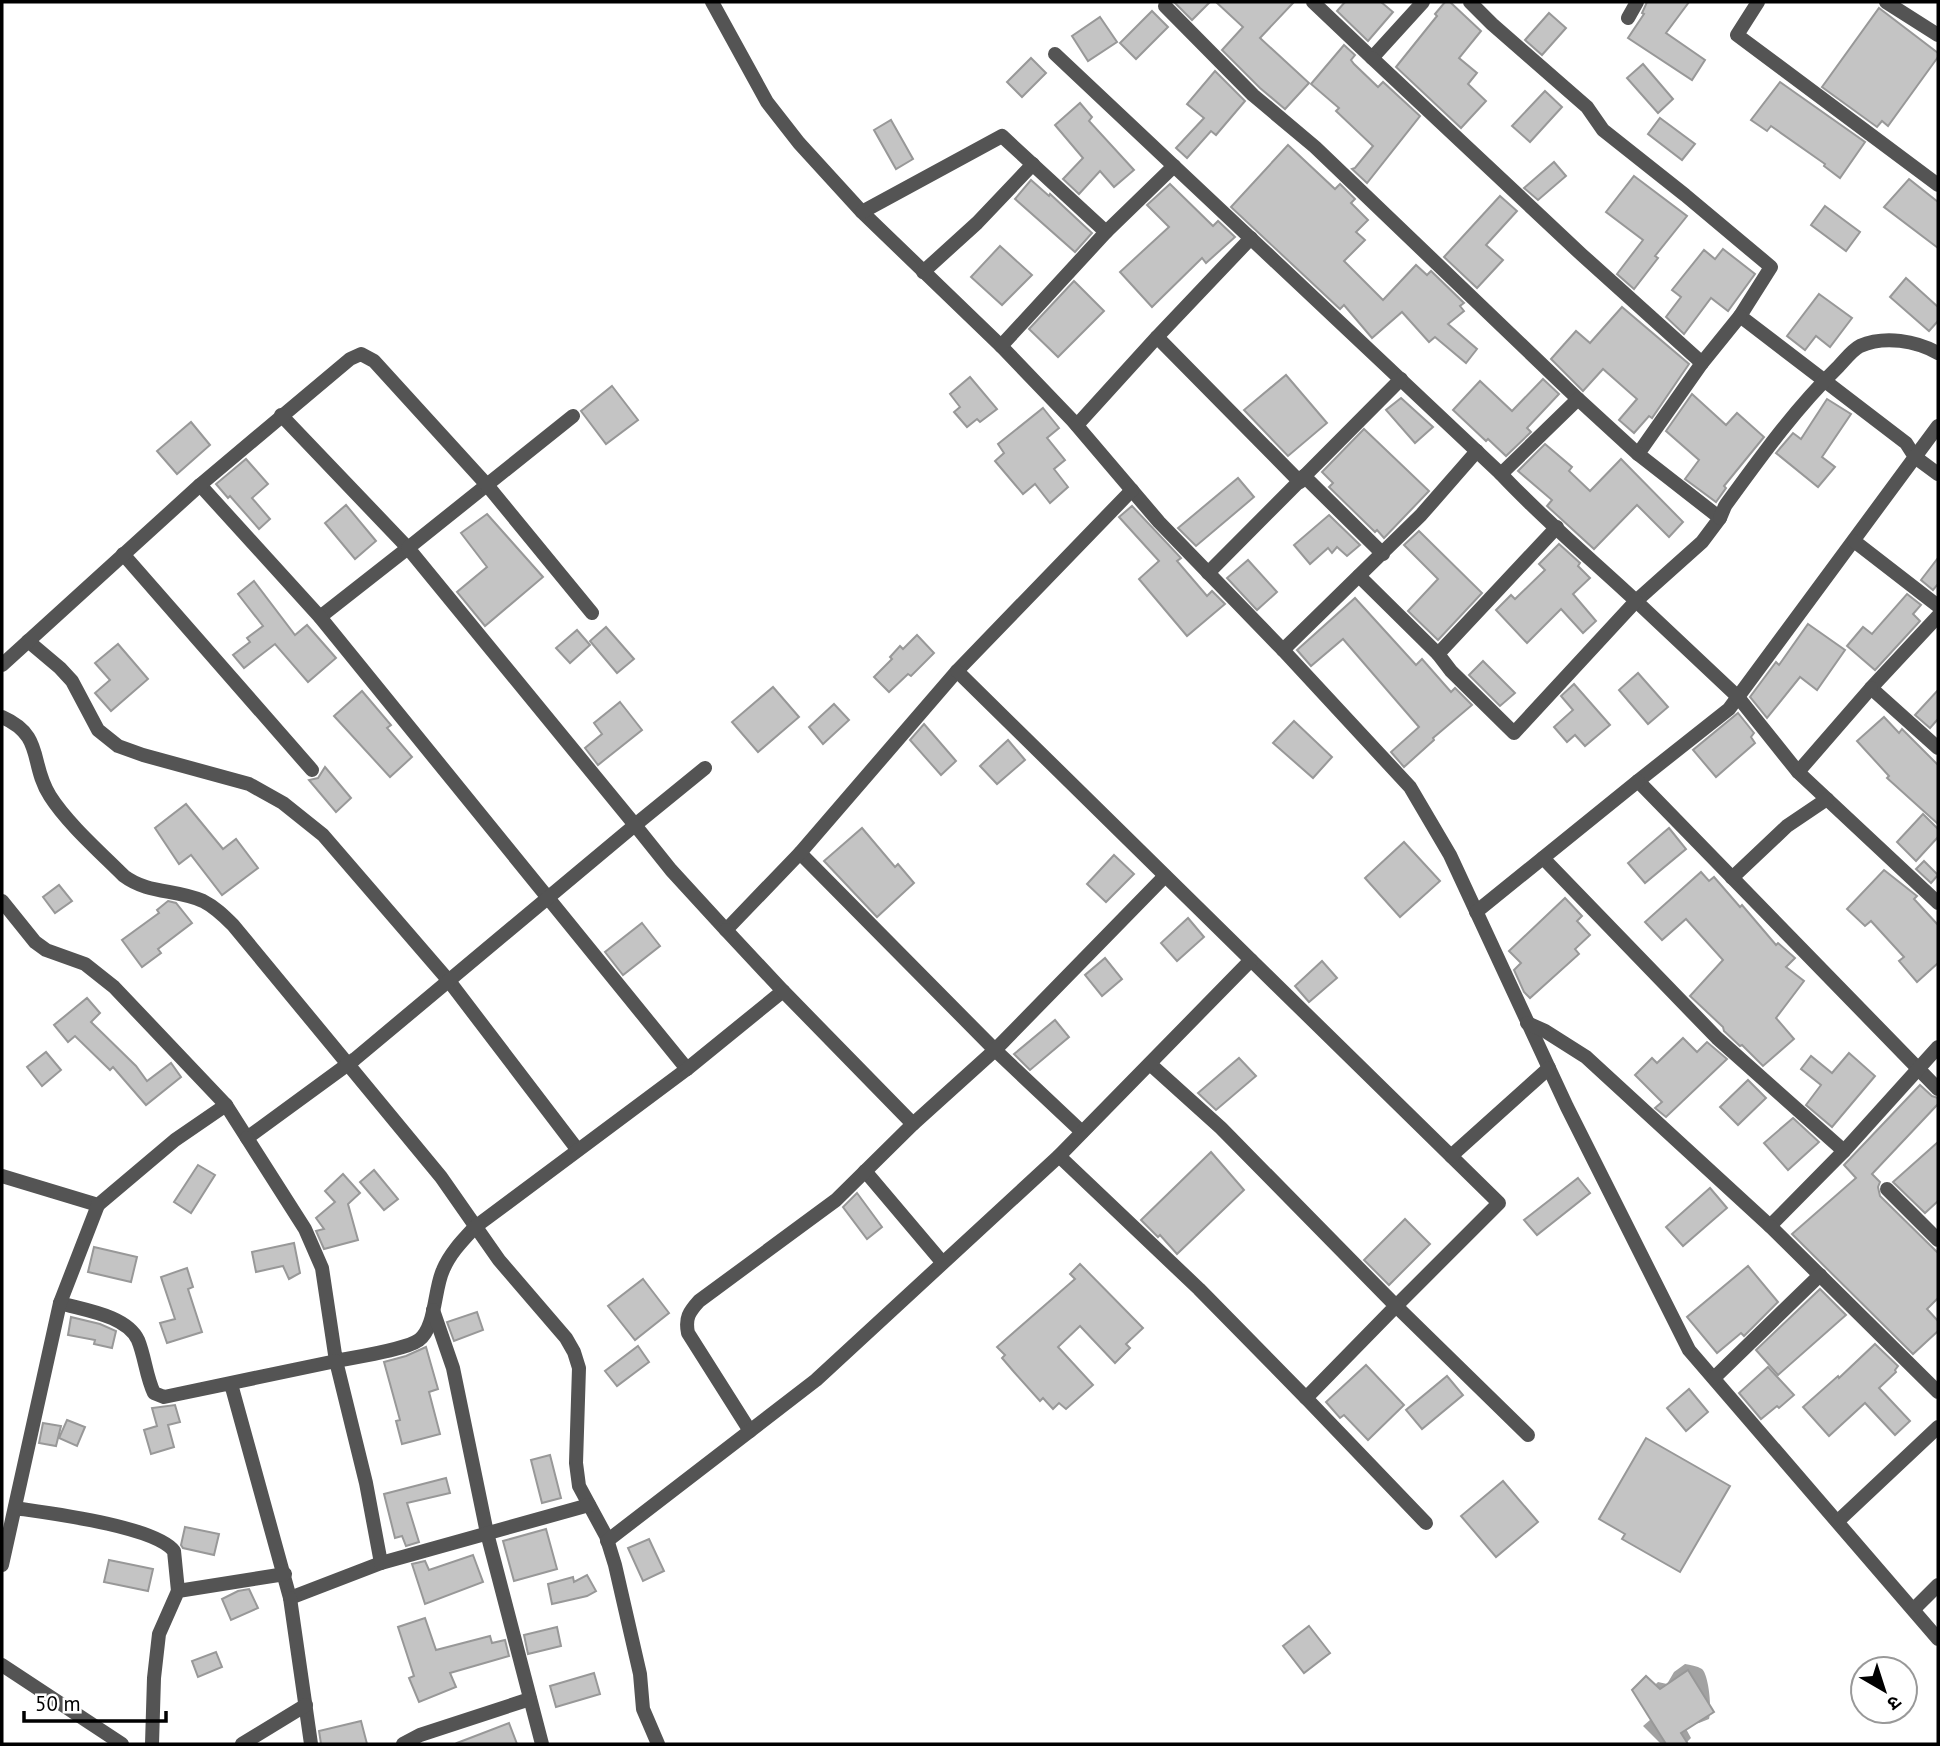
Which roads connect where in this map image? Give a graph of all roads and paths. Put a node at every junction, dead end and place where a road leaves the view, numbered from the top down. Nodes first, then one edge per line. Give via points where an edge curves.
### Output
1 (712, 2) edge
2 (1312, 2) edge
3 (1423, 2) edge
4 (1470, 2) edge
5 (1637, 2) edge
6 (1758, 2) edge
7 (1886, 2) edge
8 (1165, 6) dead end
9 (1628, 18) dead end
10 (1938, 35) edge
11 (1055, 54) dead end
12 (1372, 58) junction
13 (1032, 164) junction
14 (1174, 166) junction
15 (1938, 185) edge
16 (862, 212) junction
17 (1106, 232) junction
18 (1251, 238) junction
19 (923, 272) junction
20 (1740, 316) junction
21 (1157, 337) junction
22 (1001, 346) junction
23 (1938, 353) edge
24 (1702, 363) junction
25 (1401, 379) junction
26 (1823, 382) junction
27 (1578, 399) junction
28 (281, 415) junction
29 (573, 416) dead end
30 (1077, 425) junction
31 (1938, 426) edge
32 (1477, 450) junction
33 (1638, 454) junction
34 (1915, 457) junction
35 (1501, 474) junction
36 (1938, 474) edge
37 (1302, 479) junction
38 (200, 485) junction
39 (487, 485) junction
40 (1132, 490) junction
41 (1720, 518) junction
42 (1557, 527) junction
43 (1854, 541) junction
44 (408, 548) junction
45 (123, 554) junction
46 (1383, 554) junction
47 (1209, 573) junction
48 (1359, 576) junction
49 (1636, 601) junction
50 (1938, 606) edge
51 (592, 613) dead end
52 (1938, 616) edge
53 (320, 617) junction
54 (28, 641) junction
55 (1283, 650) junction
56 (1438, 654) junction
57 (2, 665) edge
58 (957, 671) junction
59 (1871, 688) junction
60 (1738, 697) junction
61 (2, 717) edge
62 (1938, 748) edge
63 (705, 768) dead end
64 (312, 770) dead end
65 (1798, 772) junction
66 (1638, 781) junction
67 (1827, 799) junction
68 (635, 825) junction
69 (800, 853) junction
70 (1543, 858) junction
71 (1165, 876) junction
72 (1732, 878) junction
73 (549, 898) junction
74 (2, 901) edge
75 (1938, 903) edge
76 (1476, 912) junction
77 (726, 930) junction
78 (1251, 960) junction
79 (449, 981) junction
80 (783, 990) junction
81 (1527, 1023) junction
82 (1938, 1047) edge
83 (995, 1050) junction
84 (349, 1063) junction
85 (1150, 1063) junction
86 (1549, 1068) junction
87 (1918, 1068) junction
88 (687, 1069) junction
89 (1938, 1089) edge
90 (226, 1105) junction
91 (913, 1124) junction
92 (1082, 1132) junction
93 (247, 1138) junction
94 (577, 1149) junction
95 (1844, 1151) junction
96 (1059, 1156) junction
97 (1451, 1156) junction
98 (865, 1171) junction
99 (2, 1176) edge
100 (1887, 1189) dead end
101 (98, 1205) junction
102 (1770, 1226) junction
103 (475, 1227) junction
104 (1938, 1240) edge
105 (942, 1262) junction
106 (1820, 1275) junction
107 (60, 1303) junction
108 (1396, 1306) junction
109 (433, 1308) junction
110 (336, 1362) junction
111 (1714, 1378) junction
112 (231, 1384) junction
113 (1938, 1392) edge
114 (1306, 1398) junction
115 (1938, 1427) edge
116 (750, 1431) junction
117 (1528, 1435) dead end
118 (589, 1505) junction
119 (15, 1508) junction
120 (1838, 1521) junction
121 (1426, 1523) dead end
122 (486, 1533) junction
123 (607, 1541) junction
124 (381, 1563) junction
125 (2, 1565) edge
126 (285, 1574) junction
127 (1938, 1585) edge
128 (178, 1591) junction
129 (290, 1598) junction
130 (1914, 1609) junction
131 (1938, 1639) edge
132 (2, 1665) edge
133 (530, 1699) junction
134 (306, 1705) junction
135 (122, 1744) edge
136 (152, 1744) edge
137 (242, 1744) edge
138 (311, 1744) edge
139 (403, 1744) edge
140 (542, 1744) edge
141 (658, 1744) edge

1 - 16 street via 767,102
2 - 12 street
3 - 12 street
4 - 20 street via 1587,107 1603,130 1771,268
5 - 9 street
6 - 15 street via 1737,35
7 - 10 street
8 - 27 street via 1253,95 1315,147
11 - 14 street
12 - 24 street
13 - 16 street via 1002,136
13 - 17 street
13 - 19 street
14 - 17 street
14 - 18 street
16 - 19 street
17 - 22 street
18 - 21 street
18 - 25 street
19 - 22 street
20 - 24 street
20 - 26 street
21 - 30 street
21 - 37 street
22 - 30 street
23 - 26 street via 1908,341 1859,346
24 - 33 street
25 - 32 street
25 - 37 street
26 - 34 street via 1906,443
26 - 41 street via 1773,440
27 - 33 street
27 - 35 street
28 - 38 street
28 - 39 street via 361,354 374,361
28 - 44 street
29 - 39 street
30 - 40 street
31 - 34 street
32 - 35 street
32 - 46 street
33 - 41 street
34 - 36 street
34 - 43 street
35 - 42 street
37 - 46 street
37 - 47 street
38 - 45 street
38 - 53 street
39 - 44 street
39 - 51 street
40 - 47 street
40 - 58 street
41 - 49 street via 1702,542
42 - 49 street
42 - 56 street
43 - 50 street
43 - 60 street
44 - 53 street
44 - 68 street
45 - 54 street
45 - 64 street
46 - 48 street
47 - 55 street
48 - 55 street
48 - 56 street
49 - 56 street via 1514,733
49 - 60 street
52 - 59 street
53 - 73 street
54 - 57 street
54 - 79 street via 72,681 98,730 118,746 249,784 283,803 323,835
55 - 76 street via 1410,787 1450,855
58 - 69 street
58 - 71 street
59 - 62 street
59 - 65 street
60 - 65 street
60 - 66 street
61 - 84 street via 26,732 50,797 124,876 147,889 188,896 219,911
63 - 68 street
65 - 67 street
66 - 70 street
66 - 72 street
67 - 72 street via 1787,826
67 - 75 street
68 - 73 street
68 - 77 street
69 - 77 street
69 - 83 street
70 - 76 street
70 - 95 street via 1717,1038
71 - 78 street
71 - 83 street
72 - 87 street
73 - 79 street
73 - 88 street
74 - 90 street via 46,950 85,964 114,986
76 - 81 street
77 - 80 street
78 - 85 street
78 - 97 street
79 - 84 street
79 - 94 street
80 - 88 street
80 - 91 street
81 - 86 street
81 - 102 street via 1586,1057
82 - 87 street
83 - 91 street
83 - 92 street
84 - 93 street
84 - 103 street via 441,1177
85 - 92 street
85 - 108 street via 1221,1128
86 - 97 street
86 - 111 street via 1674,1322 1689,1350
87 - 89 street
87 - 95 street
88 - 94 street
90 - 93 street
90 - 101 street via 175,1140
91 - 98 street
92 - 96 street
93 - 110 street via 304,1229 322,1268
94 - 103 street
95 - 102 street
96 - 105 street
96 - 114 street
97 - 108 street via 1499,1203
98 - 105 street
98 - 116 street via 836,1200 689,1312 688,1333
99 - 101 street
100 - 104 street
101 - 107 street
102 - 106 street
103 - 109 street via 443,1267
103 - 118 street via 574,1353 579,1368 576,1463 579,1486
105 - 116 street via 816,1380
106 - 111 street
106 - 113 street
107 - 112 street via 129,1328 158,1396
107 - 119 street
108 - 114 street
108 - 117 street
109 - 110 street via 426,1332 412,1344
109 - 122 street via 453,1368
110 - 112 street
110 - 124 street
111 - 120 street
112 - 126 street
114 - 121 street
115 - 120 street
116 - 123 street
118 - 122 street
118 - 123 street
119 - 125 street
119 - 128 street via 102,1522 163,1541 174,1551
120 - 130 street
122 - 124 street
122 - 133 street
123 - 141 street via 640,1674 643,1709
124 - 129 street
126 - 128 street
126 - 129 street
127 - 130 street
128 - 136 street via 159,1634
129 - 134 street
130 - 131 street
132 - 135 street
133 - 139 street
133 - 140 street
134 - 137 street
134 - 138 street

